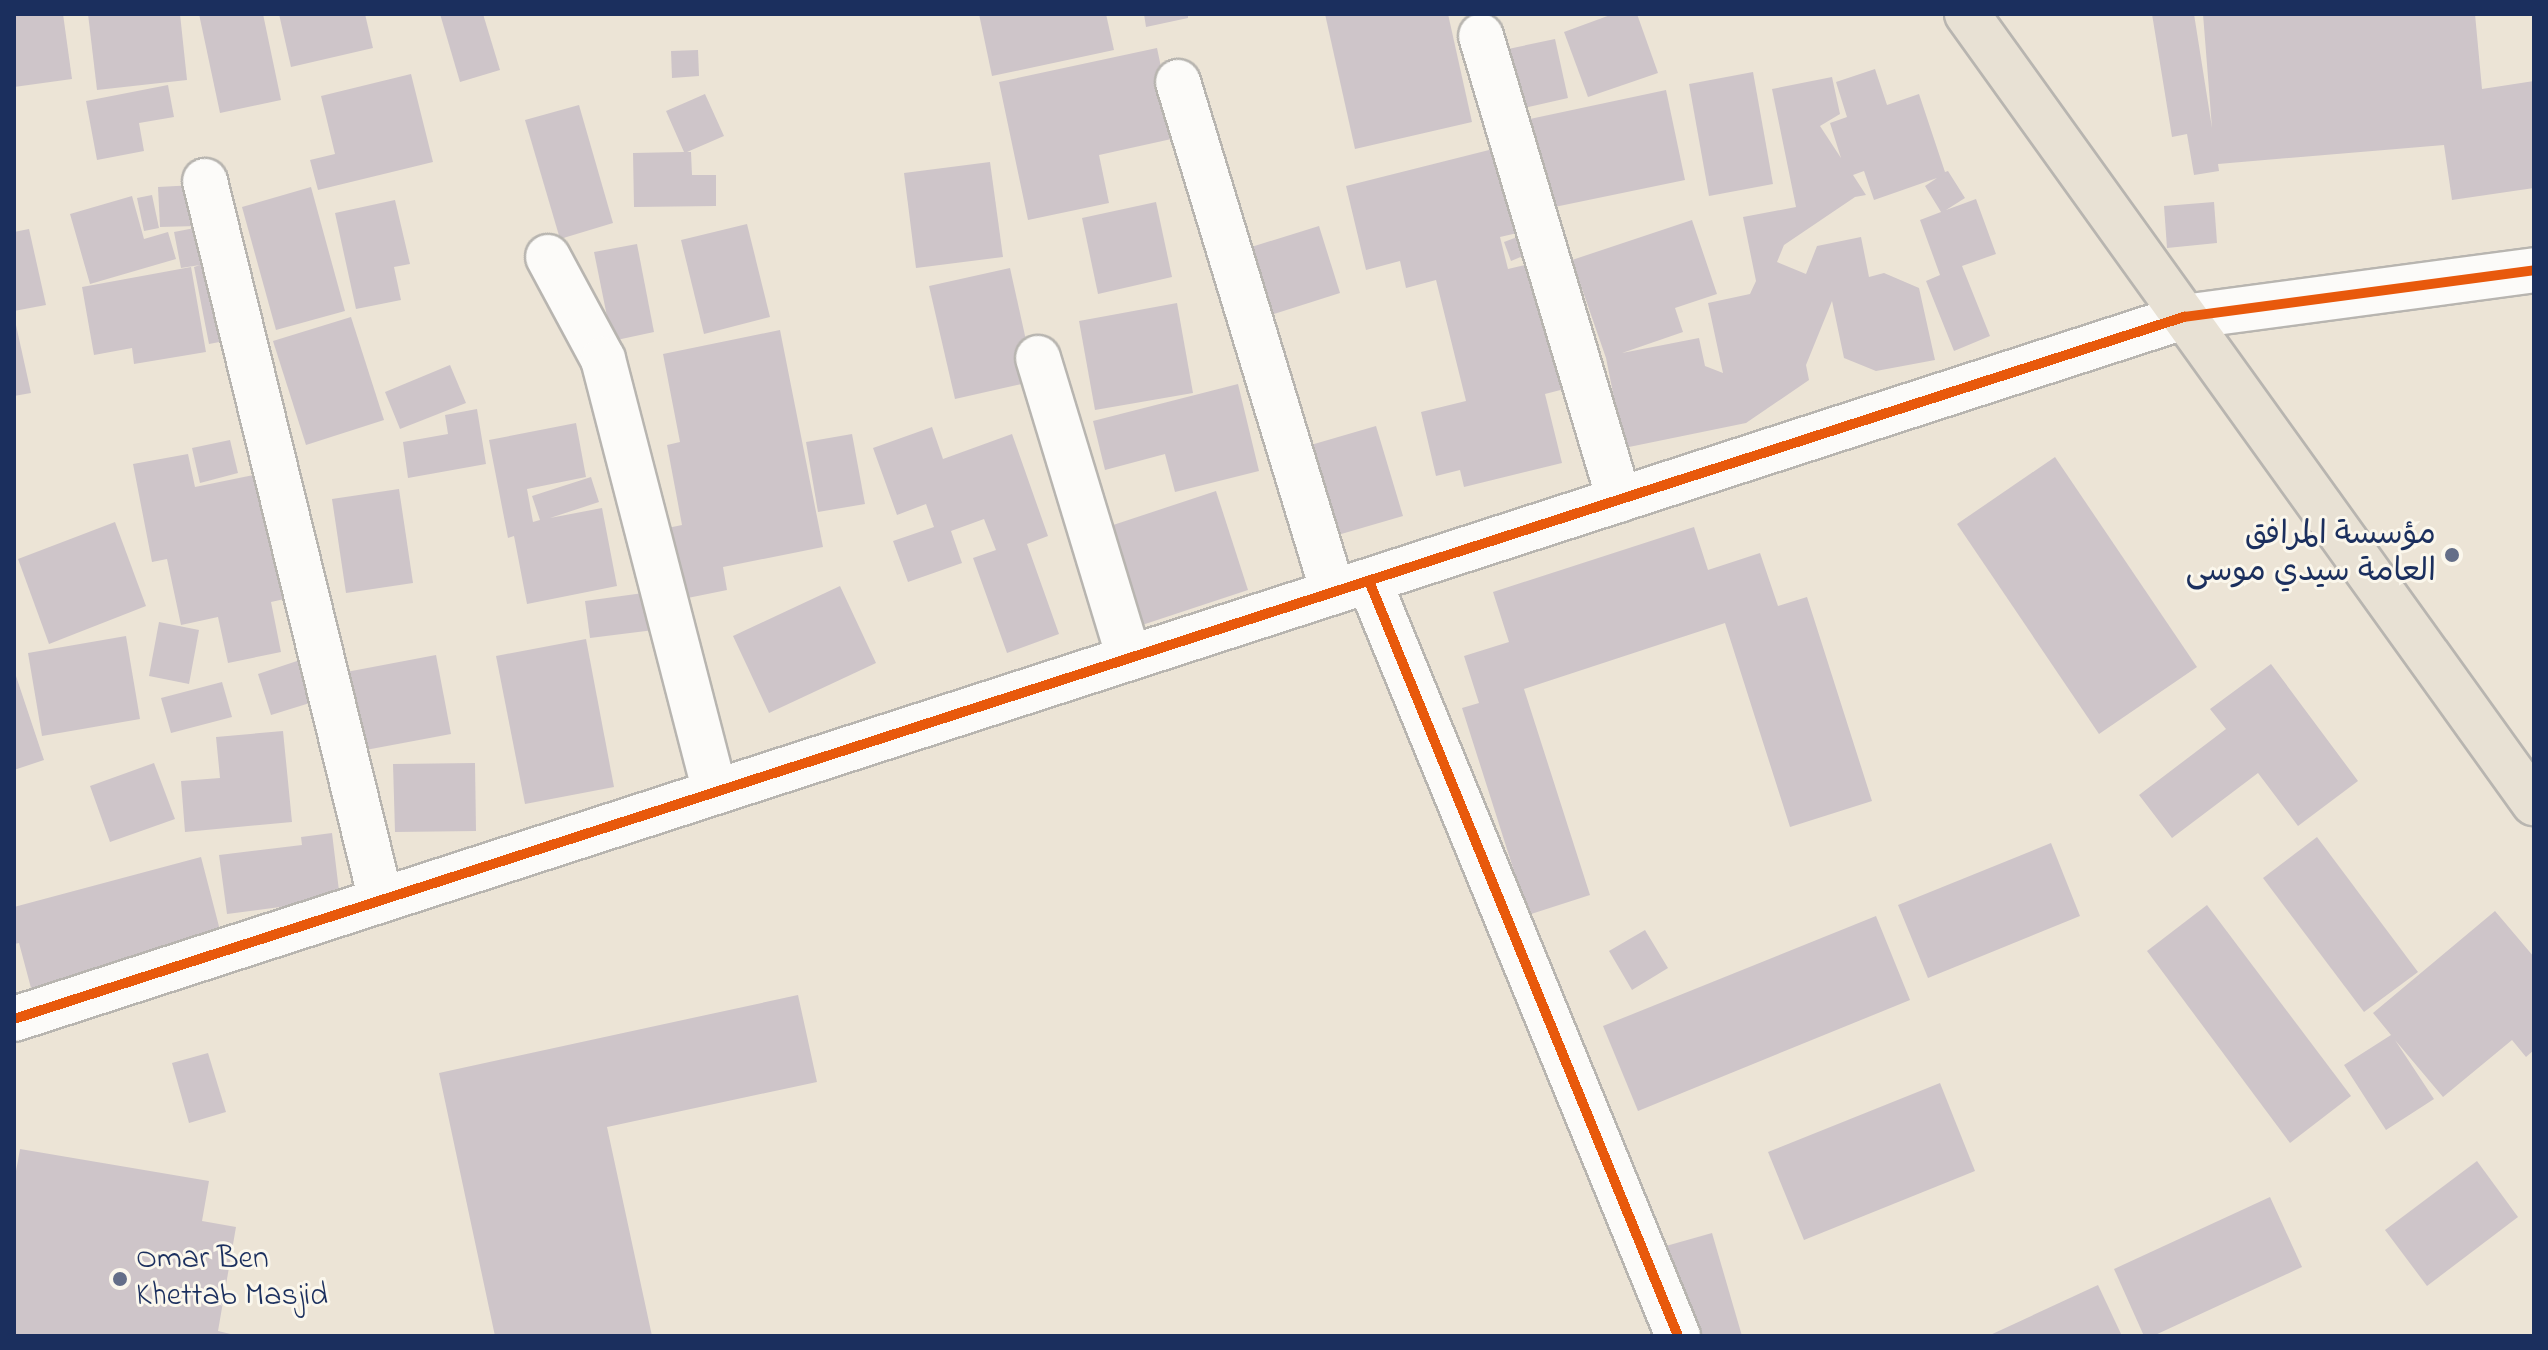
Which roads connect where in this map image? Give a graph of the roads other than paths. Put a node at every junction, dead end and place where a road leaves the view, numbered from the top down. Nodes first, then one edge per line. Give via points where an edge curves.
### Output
1 (1967, 14) edge
2 (1481, 36) dead end
3 (1178, 82) dead end
4 (205, 181) dead end
5 (548, 257) dead end
6 (2534, 270) edge
7 (2184, 317) junction
8 (1038, 358) dead end
9 (1619, 500) junction
10 (1351, 586) junction
11 (1129, 658) junction
12 (715, 792) junction
13 (2534, 803) edge
14 (381, 900) junction
15 (14, 1019) edge
16 (1678, 1336) edge

1 - 7 main road
2 - 9 street
3 - 10 street
4 - 14 street
5 - 12 street via 603,359
6 - 7 street
7 - 9 street
7 - 13 main road
8 - 11 street
9 - 10 street
10 - 11 street
10 - 16 street
11 - 12 street
12 - 14 street
14 - 15 street

